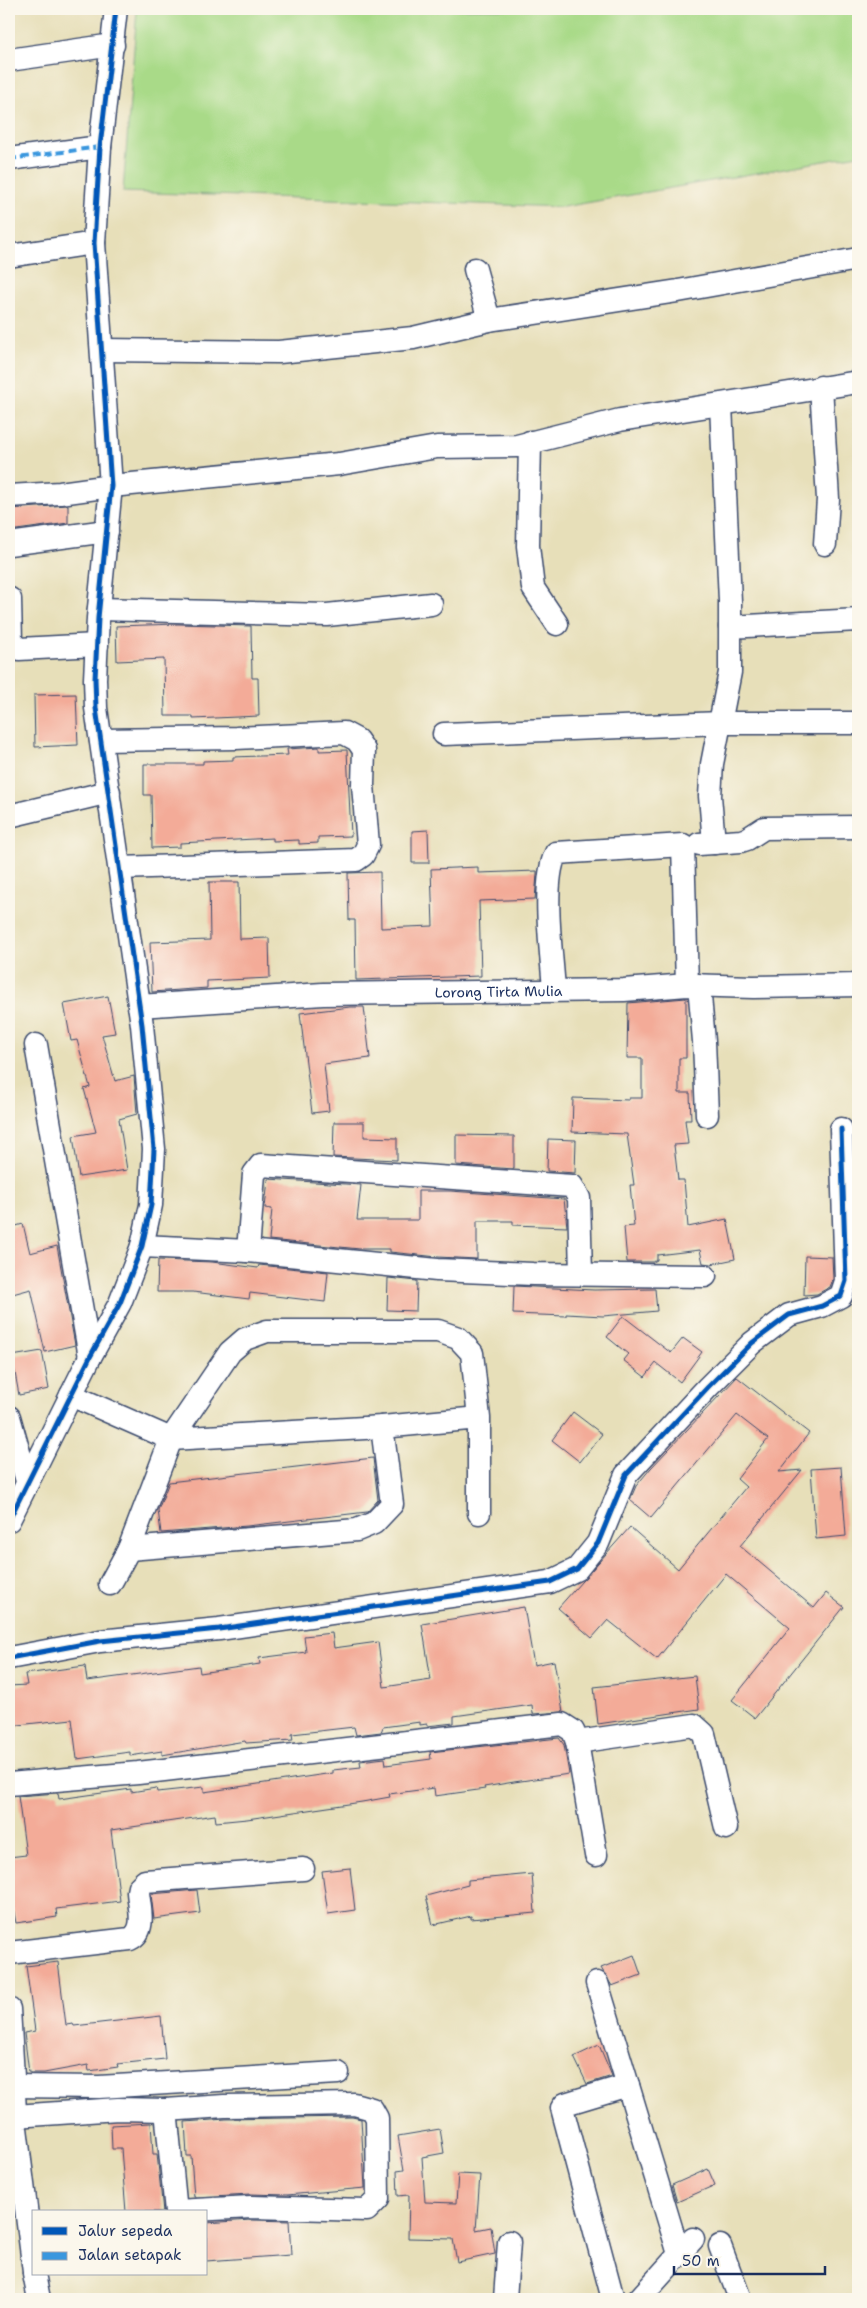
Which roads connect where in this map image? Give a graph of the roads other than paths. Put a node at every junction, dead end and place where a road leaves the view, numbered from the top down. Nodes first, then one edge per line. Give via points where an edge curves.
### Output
1 (116, 9) edge
2 (113, 45) junction
3 (9, 60) edge
4 (100, 147) junction
5 (9, 159) edge
6 (94, 243) junction
7 (9, 256) edge
8 (858, 259) edge
9 (475, 269) dead end
10 (489, 320) junction
11 (102, 350) junction
12 (858, 382) edge
13 (821, 387) junction
14 (721, 405) junction
15 (530, 442) junction
16 (111, 486) junction
17 (9, 496) edge
18 (107, 531) junction
19 (9, 544) edge
20 (824, 544) dead end
21 (10, 599) edge
22 (431, 604) dead end
23 (99, 609) junction
24 (858, 620) edge
25 (557, 624) dead end
26 (730, 626) junction
27 (97, 645) junction
28 (721, 722) junction
29 (858, 723) edge
30 (444, 734) dead end
31 (101, 740) junction
32 (109, 792) junction
33 (9, 816) edge
34 (858, 827) edge
35 (714, 843) junction
36 (683, 845) junction
37 (120, 868) junction
38 (693, 985) junction
39 (858, 985) edge
40 (554, 990) junction
41 (140, 1006) junction
42 (36, 1045) dead end
43 (708, 1115) dead end
44 (841, 1129) dead end
45 (142, 1246) junction
46 (248, 1251) junction
47 (581, 1274) junction
48 (705, 1276) dead end
49 (90, 1356) junction
50 (71, 1395) junction
51 (9, 1417) edge
52 (479, 1418) junction
53 (382, 1427) junction
54 (171, 1440) junction
55 (27, 1481) junction
56 (479, 1513) dead end
57 (9, 1520) edge
58 (129, 1549) junction
59 (110, 1584) dead end
60 (9, 1658) edge
61 (577, 1742) junction
62 (9, 1784) edge
63 (726, 1828) dead end
64 (596, 1856) dead end
65 (303, 1869) dead end
66 (9, 1953) edge
67 (596, 1983) dead end
68 (9, 2023) edge
69 (338, 2073) dead end
70 (628, 2085) junction
71 (13, 2086) junction
72 (166, 2110) junction
73 (15, 2116) junction
74 (176, 2210) edge
75 (195, 2210) edge
76 (509, 2242) dead end
77 (720, 2246) dead end
78 (32, 2259) edge
79 (35, 2276) edge
80 (40, 2299) edge
81 (505, 2299) edge
82 (613, 2299) edge
83 (639, 2299) edge
84 (740, 2299) edge

1 - 2 street
2 - 3 street
2 - 4 street
4 - 5 street
4 - 6 street
6 - 7 street
6 - 11 street
8 - 10 street
9 - 10 street
10 - 11 street via 413,338 279,352
11 - 16 street
12 - 13 street
13 - 14 street
13 - 20 street via 828,499
14 - 15 street via 620,420
14 - 26 street
15 - 16 street via 517,446 437,447 339,464
15 - 25 street via 528,546 533,588
16 - 17 street
16 - 18 street
18 - 19 street
18 - 23 street
21 - 27 street via 11,642 19,649
22 - 23 street via 327,615
23 - 27 street
24 - 26 street
26 - 28 street via 730,672
27 - 31 street via 96,708
28 - 29 street
28 - 30 street
28 - 35 street via 715,740 710,796
31 - 32 street
31 - 37 street via 344,733 357,740 364,750 368,845 356,860
32 - 33 street
32 - 37 street
34 - 35 street via 764,828 747,839
35 - 36 street
36 - 38 street
36 - 40 street via 556,853 550,876 549,910
37 - 41 street
38 - 39 street, Lorong Tirta Mulia
38 - 40 street, Lorong Tirta Mulia via 624,990
38 - 43 street via 704,1041
40 - 41 street, Lorong Tirta Mulia via 323,994
41 - 45 street via 154,1149 151,1205
42 - 49 street
44 - 60 street via 846,1281 840,1296 822,1306 789,1315 752,1343 708,1387 626,1475 598,1543 577,1569 550,1582 219,1629 100,1642
45 - 46 street
45 - 49 street via 120,1303
46 - 47 street via 437,1270
46 - 47 street via 254,1174 262,1165 572,1186 579,1198
47 - 48 street
49 - 50 street
50 - 54 street
50 - 55 street
51 - 55 street
52 - 53 street
52 - 54 street via 472,1353 458,1338 438,1331 267,1332 245,1339 230,1352
52 - 56 street
53 - 54 street
53 - 58 street via 392,1504 374,1523 357,1530
54 - 58 street
55 - 57 street
58 - 59 street
61 - 62 street via 573,1731 562,1724 138,1773
61 - 63 street via 694,1725 704,1734
61 - 64 street
65 - 66 street via 145,1881 138,1892 141,1926 136,1937
67 - 70 street
68 - 71 street
69 - 71 street via 99,2087
70 - 82 street via 565,2104 562,2108
70 - 83 street via 686,2247
71 - 73 street
72 - 73 street via 118,2109
72 - 74 street
72 - 75 street via 354,2104 372,2109 377,2118 378,2199 367,2210 251,2207
73 - 78 street
76 - 81 street
77 - 84 street
79 - 80 street

